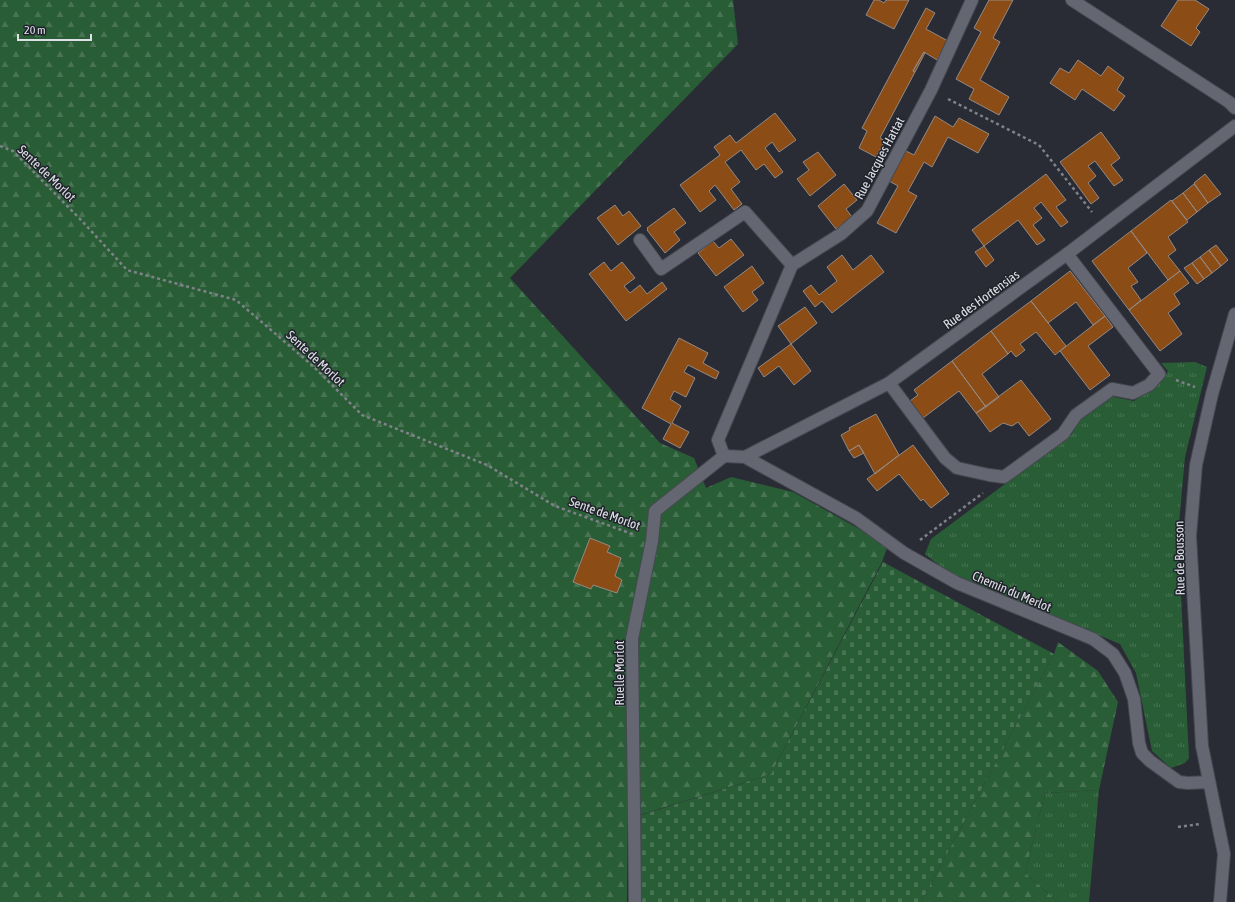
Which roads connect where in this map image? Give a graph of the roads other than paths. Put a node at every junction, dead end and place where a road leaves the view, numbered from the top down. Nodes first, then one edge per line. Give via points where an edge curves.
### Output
1 (972, 0) edge
2 (1072, 0) edge
3 (1235, 108) edge
4 (1235, 126) edge
5 (640, 240) dead end
6 (1067, 254) junction
7 (792, 265) junction
8 (1235, 314) edge
9 (888, 383) junction
10 (724, 456) junction
11 (745, 457) junction
12 (1209, 782) junction
13 (635, 902) edge
14 (1220, 902) edge

1 - 7 street, Rue Jacques Hattat via 931,90 867,211 842,234
2 - 3 street
4 - 6 street, Rue des Hortensias
5 - 7 street via 661,269 745,212
6 - 9 street, Rue des Hortensias
6 - 9 street via 1159,374 1149,385 1133,393 1112,389 1076,415 1063,434 1004,477 957,468 945,458
7 - 10 street via 718,440
8 - 12 street, Rue de Bousson via 1212,394 1196,465 1190,536 1202,746
9 - 11 street, Rue des Hortensias
10 - 11 street
10 - 13 street, Ruelle Morlot via 655,511 652,541 632,639
11 - 12 street, Chemin du Merlot via 856,518 904,553 957,583 1093,639 1113,654 1125,673 1134,699 1142,753 1179,782
12 - 14 street, Rue de Bousson via 1224,854

